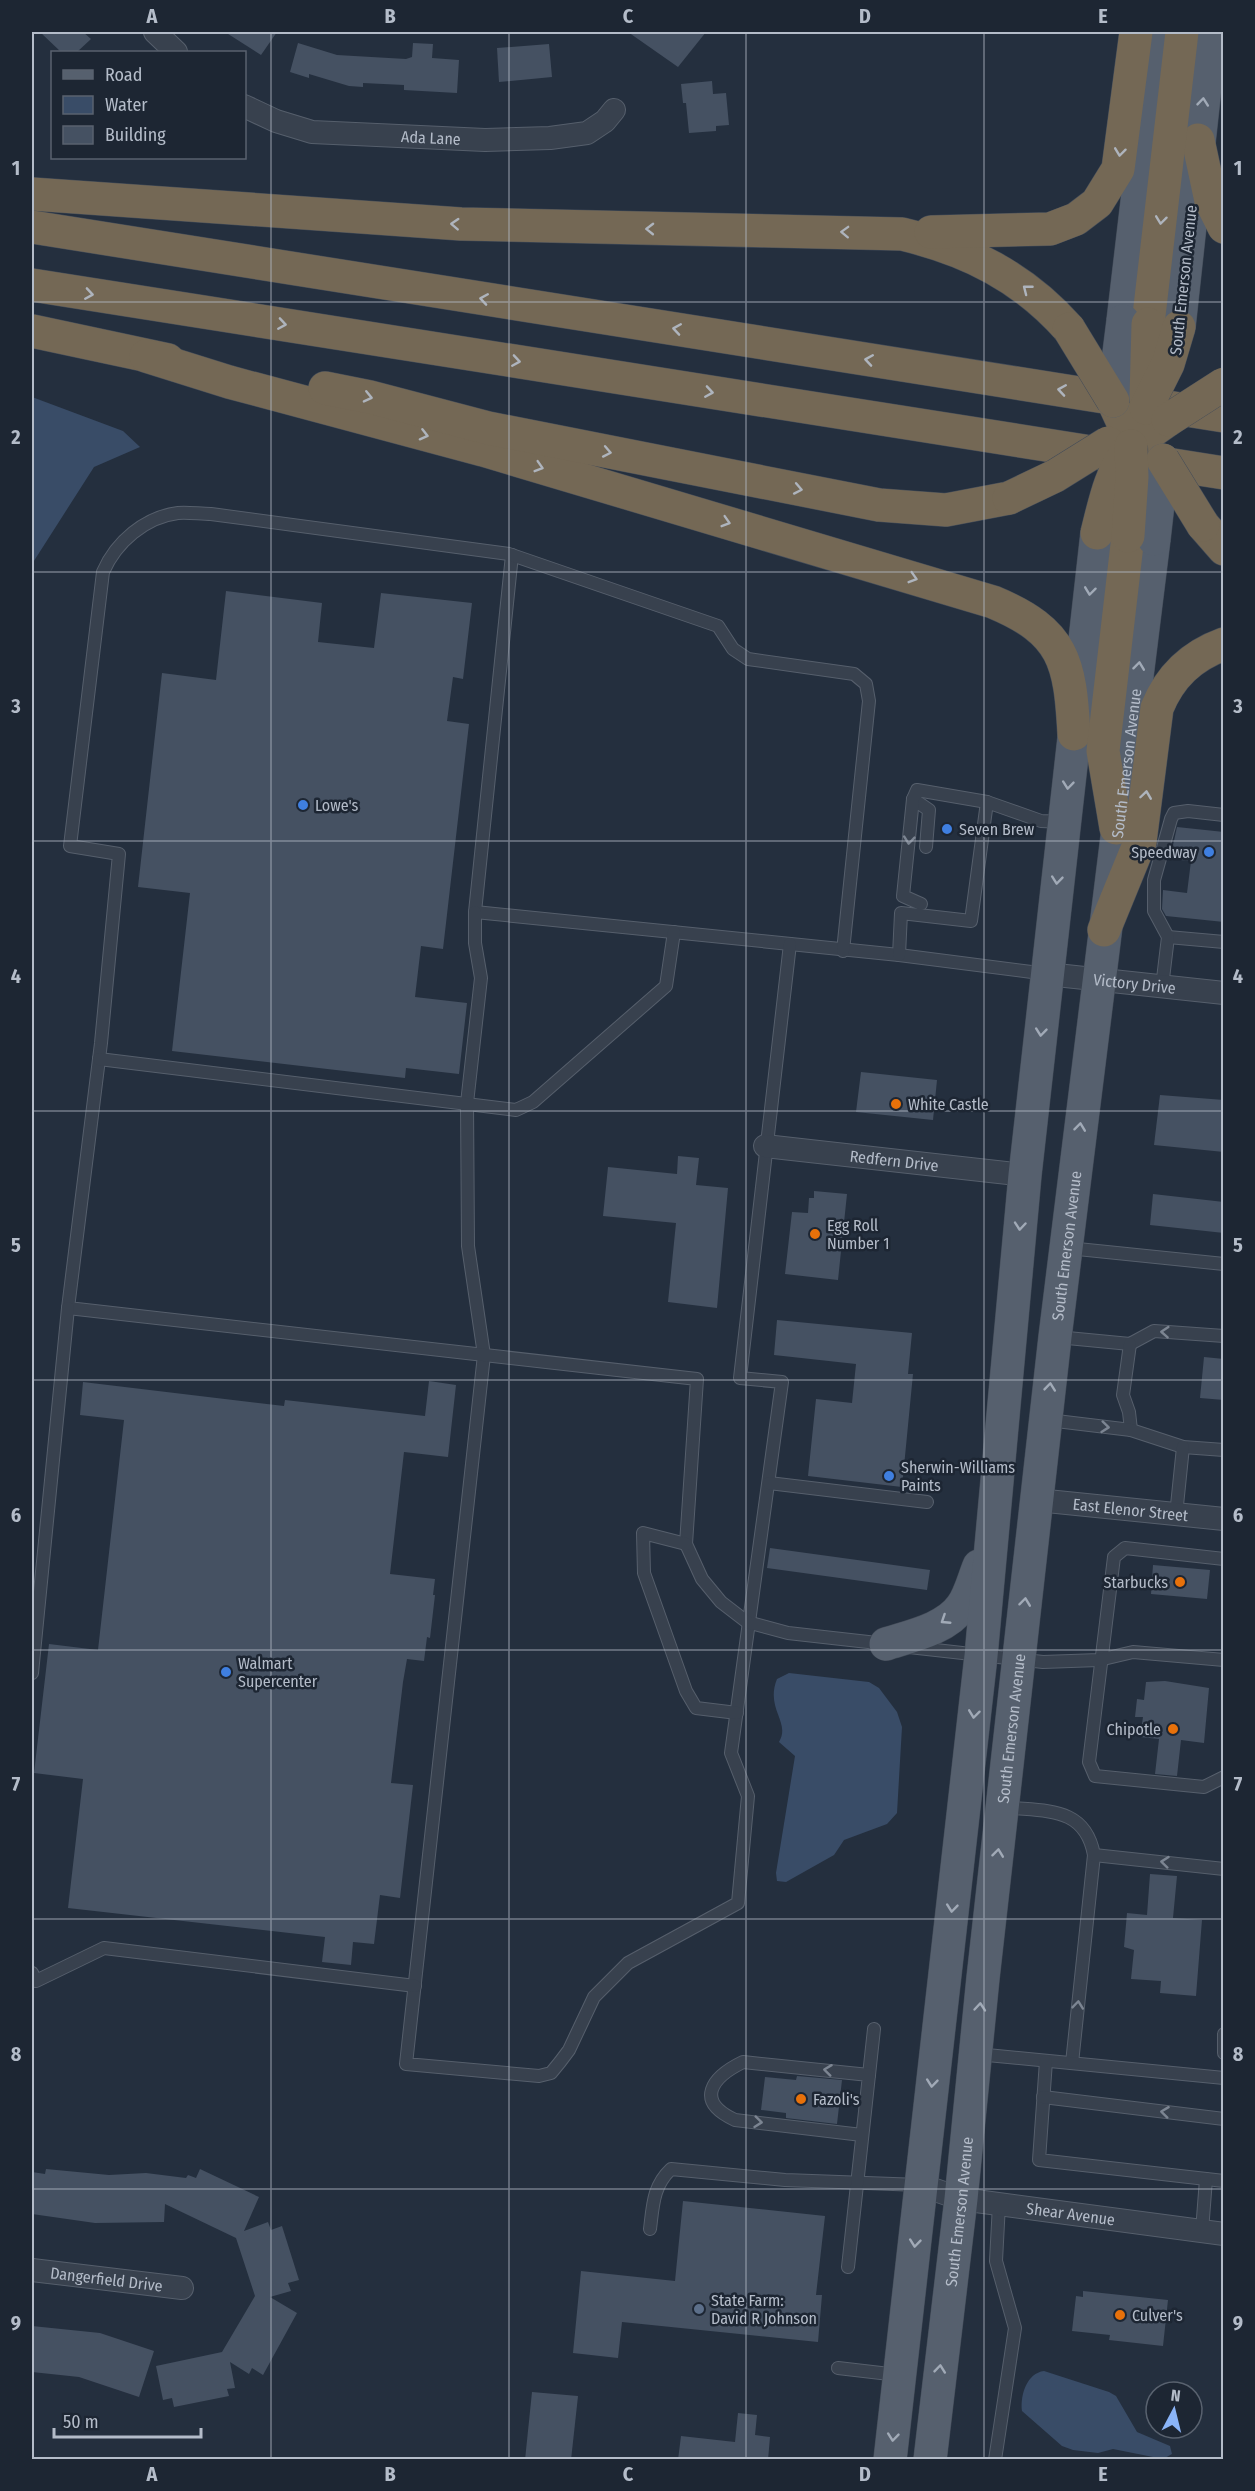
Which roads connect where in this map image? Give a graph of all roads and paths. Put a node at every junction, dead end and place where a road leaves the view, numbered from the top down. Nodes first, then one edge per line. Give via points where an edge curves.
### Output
1 (155, 32) edge
2 (1136, 32) edge
3 (1157, 32) edge
4 (1182, 32) edge
5 (1211, 32) edge
6 (175, 51) edge
7 (246, 107) edge
8 (614, 110) dead end
9 (1198, 141) junction
10 (32, 194) edge
11 (32, 227) edge
12 (1224, 227) edge
13 (902, 234) junction
14 (32, 285) edge
15 (1150, 324) junction
16 (32, 331) edge
17 (146, 356) junction
18 (1224, 384) edge
19 (1224, 416) edge
20 (1138, 430) junction
21 (1224, 473) edge
22 (1126, 536) junction
23 (1213, 537) edge
24 (512, 555) junction
25 (1224, 644) edge
26 (1074, 734) junction
27 (913, 799) junction
28 (987, 802) junction
29 (1224, 815) edge
30 (1064, 822) junction
31 (1126, 840) junction
32 (926, 847) dead end
33 (1154, 880) junction
34 (922, 890) dead end
35 (920, 909) junction
36 (475, 912) junction
37 (1104, 930) joint
38 (674, 932) junction
39 (1168, 937) junction
40 (1224, 942) edge
41 (790, 944) junction
42 (843, 951) junction
43 (899, 955) junction
44 (1047, 974) junction
45 (1098, 980) junction
46 (1162, 987) junction
47 (1224, 993) edge
48 (99, 1059) junction
49 (467, 1103) junction
50 (765, 1146) junction
51 (1025, 1175) junction
52 (1067, 1248) junction
53 (1224, 1264) edge
54 (68, 1308) junction
55 (1224, 1336) edge
56 (1055, 1337) junction
57 (1130, 1344) junction
58 (484, 1355) junction
59 (1046, 1420) junction
60 (1131, 1430) junction
61 (1183, 1446) junction
62 (1224, 1450) edge
63 (769, 1483) junction
64 (1037, 1500) junction
65 (927, 1502) dead end
66 (1176, 1515) junction
67 (1224, 1519) edge
68 (992, 1533) junction
69 (686, 1544) junction
70 (1224, 1559) edge
71 (751, 1623) junction
72 (886, 1644) junction
73 (981, 1656) junction
74 (1019, 1660) junction
75 (1100, 1660) junction
76 (1224, 1660) edge
77 (32, 1673) edge
78 (737, 1713) junction
79 (1224, 1777) edge
80 (1003, 1807) junction
81 (1094, 1855) junction
82 (1224, 1869) edge
83 (32, 1973) edge
84 (415, 1986) junction
85 (874, 2029) dead end
86 (1224, 2034) edge
87 (1224, 2053) edge
88 (976, 2054) junction
89 (1046, 2061) junction
90 (1072, 2063) junction
91 (869, 2075) junction
92 (1224, 2079) edge
93 (1043, 2097) junction
94 (1224, 2118) edge
95 (862, 2134) junction
96 (1206, 2179) junction
97 (1224, 2181) edge
98 (857, 2182) junction
99 (921, 2185) junction
100 (961, 2199) junction
101 (999, 2204) junction
102 (650, 2229) dead end
103 (1213, 2232) edge
104 (848, 2267) dead end
105 (32, 2270) edge
106 (182, 2288) dead end
107 (838, 2368) dead end
108 (900, 2375) junction
109 (890, 2460) edge
110 (930, 2460) edge
111 (995, 2460) edge

1 - 6 street
2 -> 13 highway via 1118,169 1106,193 1088,211 1064,225 1037,231
3 - 15 main road, South Emerson Avenue
4 -> 15 highway
9 -> 5 main road, South Emerson Avenue
7 - 8 street, Ada Lane via 312,132 485,140 587,133
9 - 12 highway via 1211,201
9 - 15 main road, South Emerson Avenue
13 -> 10 highway via 461,224
19 -> 11 highway
20 -> 13 highway, bridge via 1069,329 1026,287 988,262 940,243
14 -> 21 highway
15 - 20 main road, South Emerson Avenue, bridge
15 - 20 main road, South Emerson Avenue, bridge
16 - 17 highway
17 -> 20 highway, bridge via 370,397 488,428 879,505 946,510 1009,498
17 -> 26 highway via 483,450 993,602 1018,613 1054,644 1069,675
18 - 20 highway, bridge
20 - 22 main road, South Emerson Avenue, bridge
20 - 22 main road, South Emerson Avenue, bridge
20 - 23 highway, bridge
22 -> 26 main road, South Emerson Avenue
31 -> 22 highway via 1103,751
24 - 36 lane
24 - 42 lane via 718,626 733,649 748,659 854,674 866,684 869,701
24 - 48 lane via 211,514 178,513 153,519 134,532 108,560 103,572 70,846 119,854
31 -> 25 highway via 1140,842 1157,708 1165,689 1193,659
26 -> 30 main road, South Emerson Avenue
27 - 28 lane via 916,790
27 - 32 lane via 929,810
27 -> 35 lane via 903,896
28 - 30 lane via 1041,821
28 - 35 lane via 971,921
29 - 33 lane via 1174,813
30 -> 44 main road, South Emerson Avenue
31 - 33 lane
31 - 37 highway
33 - 39 lane via 1154,911
34 - 35 lane
35 - 43 lane via 902,913
36 - 38 lane
36 - 49 lane via 474,943 481,978
37 - 45 main road, South Emerson Avenue
38 - 41 lane
38 - 49 lane via 666,986 533,1102 516,1110
39 - 40 lane
39 - 46 lane
41 - 42 lane
41 - 50 lane
42 - 43 lane
43 - 44 lane
44 - 45 street, Victory Drive
44 -> 51 main road, South Emerson Avenue
45 - 46 street, Victory Drive
52 -> 45 main road, South Emerson Avenue
46 - 47 street, Victory Drive
48 - 49 lane
48 - 54 lane
49 - 58 lane via 468,1246
50 - 51 street, Redfern Drive
50 - 63 lane via 740,1378 782,1382
51 -> 68 main road, South Emerson Avenue
52 - 53 lane
52 - 56 main road, South Emerson Avenue
54 - 58 lane
54 - 77 lane
55 -> 57 lane via 1154,1331
56 - 57 lane
59 -> 56 main road, South Emerson Avenue
57 - 60 lane via 1123,1395
58 - 69 lane via 697,1379
58 - 84 lane
59 -> 60 lane
59 - 64 main road, South Emerson Avenue
60 - 61 lane
61 - 62 lane
61 - 66 lane
63 - 65 lane
63 - 71 lane
64 - 66 street, East Elenor Street
74 -> 64 main road, South Emerson Avenue
66 - 67 street, East Elenor Street
68 -> 72 main road via 963,1605 951,1618
68 - 73 main road, South Emerson Avenue
69 - 71 lane via 702,1579 721,1602
69 - 78 lane via 644,1533 644,1573 686,1691 696,1708
70 - 75 lane via 1125,1548 1114,1557
71 - 72 lane via 788,1633
71 - 78 lane
72 - 73 lane
73 - 74 lane
73 -> 99 main road, South Emerson Avenue
74 - 75 lane
74 - 80 main road, South Emerson Avenue
75 - 76 lane via 1133,1652
75 - 79 lane via 1089,1762 1095,1776 1204,1787
78 - 84 lane via 731,1753 748,1796 738,1904 628,1963 594,1997 569,2050 551,2073 539,2076 406,2064
80 - 81 lane via 1062,1814 1082,1824 1091,1837
88 -> 80 main road, South Emerson Avenue
82 -> 81 lane
90 -> 81 lane
83 - 84 lane via 36,1981 104,1948
85 - 91 lane
86 - 87 lane
88 - 89 lane
88 - 100 main road, South Emerson Avenue
89 - 90 lane
89 - 93 lane
90 - 92 lane
91 - 95 lane
91 -> 95 lane via 743,2062 725,2071 711,2092 712,2103 735,2120
94 -> 93 lane
93 - 96 lane via 1039,2160
95 - 98 lane
96 - 97 lane
96 - 103 lane
98 - 99 lane
98 - 102 lane via 784,2180 671,2169 660,2179 654,2193
98 - 104 lane
99 - 100 street, Shear Avenue
99 -> 108 main road, South Emerson Avenue
100 - 101 street, Shear Avenue
110 -> 100 main road, South Emerson Avenue
101 - 103 street, Shear Avenue
101 - 111 lane via 996,2261 1015,2328
105 - 106 street, Dangerfield Drive
107 - 108 lane
108 -> 109 main road, South Emerson Avenue

